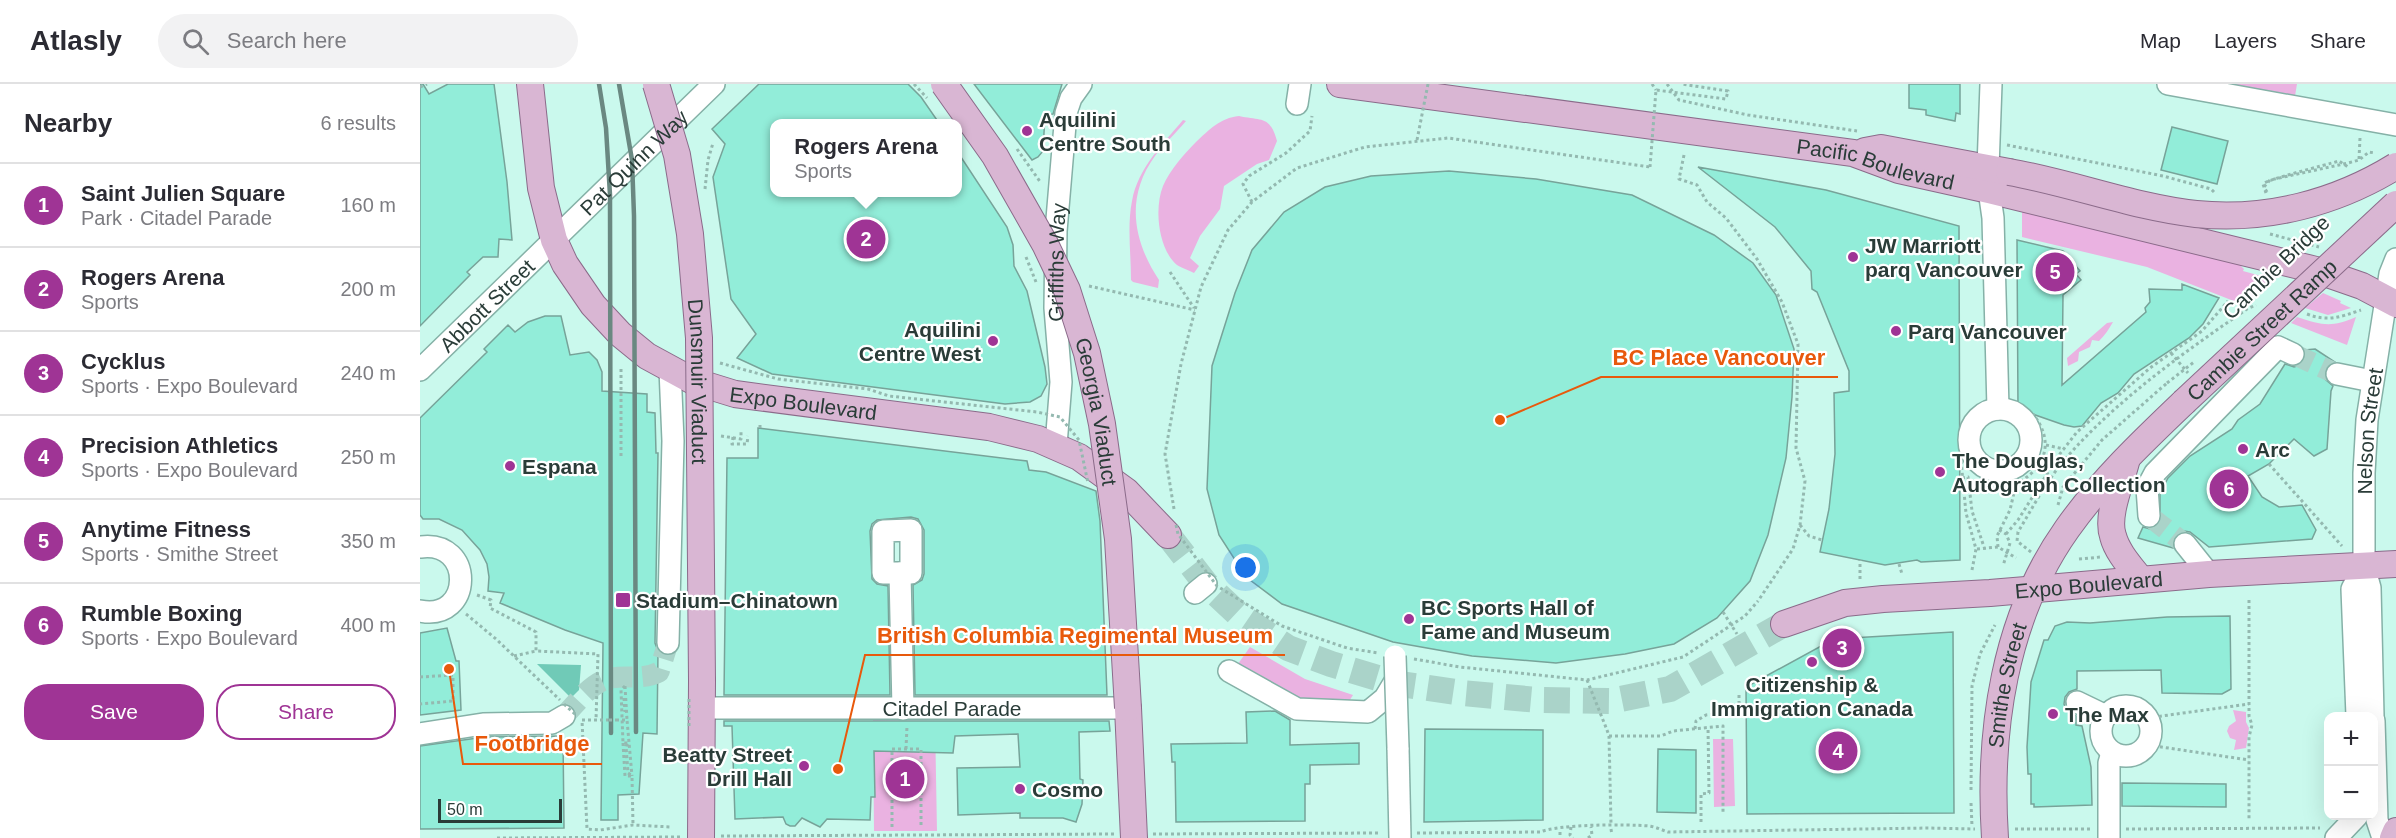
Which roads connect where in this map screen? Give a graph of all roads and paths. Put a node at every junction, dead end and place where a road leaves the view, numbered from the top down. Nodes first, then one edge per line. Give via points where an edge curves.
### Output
1 (427, 84) edge
2 (530, 84) edge
3 (656, 84) edge
4 (714, 84) edge
5 (944, 84) edge
6 (1081, 84) edge
7 (1340, 84) edge
8 (1428, 84) edge
9 (1652, 84) edge
10 (1667, 84) edge
11 (1681, 84) edge
12 (1991, 84) edge
13 (2168, 84) edge
14 (420, 87) edge
15 (1656, 90) junction
16 (2396, 125) edge
17 (2360, 138) dead end
18 (1418, 140) junction
19 (1858, 142) junction
20 (713, 143) dead end
21 (1286, 153) dead end
22 (1683, 155) dead end
23 (2359, 160) dead end
24 (2348, 163) dead end
25 (2396, 166) edge
26 (2340, 173) dead end
27 (1995, 176) junction
28 (706, 194) dead end
29 (1252, 202) junction
30 (2396, 204) edge
31 (554, 240) junction
32 (2325, 242) dead end
33 (2317, 250) dead end
34 (2396, 259) edge
35 (1170, 272) dead end
36 (1108, 291) dead end
37 (2228, 301) dead end
38 (2391, 301) edge
39 (2258, 305) dead end
40 (2247, 309) dead end
41 (1195, 310) junction
42 (2250, 313) dead end
43 (2293, 354) tunnel mouth
44 (2194, 362) dead end
45 (720, 363) dead end
46 (621, 369) dead end
47 (670, 369) junction
48 (420, 370) edge
49 (2337, 374) tunnel mouth
50 (2372, 381) junction
51 (1998, 409) dead end
52 (2033, 414) dead end
53 (760, 423) dead end
54 (760, 428) dead end
55 (741, 432) dead end
56 (720, 436) dead end
57 (748, 436) dead end
58 (733, 437) junction
59 (1056, 445) junction
60 (2046, 445) junction
61 (2064, 449) junction
62 (2127, 456) junction
63 (621, 458) dead end
64 (1961, 461) dead end
65 (2270, 464) dead end
66 (1962, 478) junction
67 (2063, 487) dead end
68 (1089, 488) dead end
69 (1171, 491) dead end
70 (2149, 516) dead end
71 (1800, 525) junction
72 (1172, 530) joint
73 (1999, 530) junction
74 (2006, 534) junction
75 (1822, 540) dead end
76 (2185, 544) tunnel mouth
77 (2342, 546) dead end
78 (420, 547) edge
79 (1984, 547) junction
80 (1998, 547) junction
81 (1976, 549) junction
82 (2008, 553) junction
83 (2032, 553) dead end
84 (2072, 556) dead end
85 (2016, 558) dead end
86 (1860, 560) dead end
87 (1899, 564) dead end
88 (2396, 564) edge
89 (2003, 566) dead end
90 (2078, 566) dead end
91 (2364, 566) junction
92 (1972, 570) dead end
93 (900, 573) dead end
94 (1902, 574) dead end
95 (2209, 574) junction
96 (1860, 579) dead end
97 (2141, 580) junction
98 (2032, 589) junction
99 (477, 594) dead end
100 (2249, 600) dead end
101 (420, 611) edge
102 (1723, 612) dead end
103 (466, 614) dead end
104 (1784, 624) tunnel mouth
105 (1995, 626) dead end
106 (1737, 634) dead end
107 (668, 643) tunnel mouth
108 (536, 651) junction
109 (514, 656) junction
110 (1395, 656) junction
111 (1229, 671) dead end
112 (420, 677) edge
113 (1587, 680) junction
114 (1394, 683) dead end
115 (1739, 694) dead end
116 (2077, 702) dead end
117 (420, 704) edge
118 (2249, 704) junction
119 (1118, 708) junction
120 (568, 712) joint
121 (2357, 712) edge
122 (2373, 712) edge
123 (710, 714) junction
124 (2106, 716) junction
125 (905, 718) junction
126 (2147, 718) junction
127 (596, 720) junction
128 (622, 720) junction
129 (627, 720) junction
130 (1708, 727) junction
131 (1695, 729) junction
132 (420, 734) edge
133 (1609, 736) junction
134 (622, 743) junction
135 (629, 743) junction
136 (2148, 745) junction
137 (906, 749) junction
138 (2112, 753) junction
139 (2249, 760) junction
140 (2375, 766) edge
141 (632, 776) junction
142 (1723, 814) dead end
143 (2249, 819) dead end
144 (2351, 820) edge
145 (1701, 822) dead end
146 (1611, 824) dead end
147 (633, 825) junction
148 (671, 827) dead end
149 (921, 827) dead end
150 (1570, 827) junction
151 (1591, 827) junction
152 (892, 828) dead end
153 (1560, 829) dead end
154 (1611, 829) dead end
155 (1967, 829) dead end
156 (2396, 831) edge
157 (1993, 832) edge
158 (2109, 833) edge
159 (2330, 833) edge
160 (1108, 834) dead end
161 (1170, 834) dead end
162 (1400, 835) edge
163 (1560, 835) dead end
164 (1612, 835) dead end
165 (668, 837) edge
166 (711, 837) edge
167 (497, 838) edge
168 (1134, 838) edge
169 (1573, 838) edge
170 (1588, 838) edge
171 (2383, 838) edge
172 (2393, 838) edge

1 - 14 path
2 - 31 main road, Expo Boulevard via 540,188
3 - 123 main road, Dunsmuir Viaduct, bridge via 677,155 690,234 699,338 702,681
4 - 31 street, Pat Quinn Way
5 - 119 main road, Georgia Viaduct, bridge via 995,156 1045,244 1067,290 1087,353 1102,424 1118,539
6 - 59 street, Griffiths Way via 1066,113 1056,231 1054,308 1061,382
7 - 19 main road, Pacific Boulevard
8 - 18 path, bridge
9 - 15 path
10 - 19 path via 1679,100
11 - 15 path, bridge via 1728,92 1726,99
12 - 27 street
13 - 16 street
15 - 18 path, bridge via 1650,167 1473,140
17 - 23 path
18 - 29 path via 1365,147 1297,168
19 - 27 main road, Pacific Boulevard
20 - 28 path
21 - 29 path via 1242,184
22 - 71 path via 1679,179 1697,185 1757,259 1782,302 1798,344 1796,448 1805,481
24 - 26 path via 2270,180 2264,187 2272,194 2267,194 2263,188 2265,181 2339,161 2349,168
25 - 27 main road, bridge via 2353,190 2302,207 2249,215 2169,209
27 - 38 main road via 2316,270
27 - 51 street
29 - 41 path via 1228,230 1201,287
30 - 62 main road, Cambie Street Ramp, bridge
31 - 47 main road, Expo Boulevard via 580,288 601,315 630,343
31 - 48 street, Abbott Street
32 - 33 path, Cambie Bridge
34 - 38 street, Nelson Street via 2390,274
35 - 41 path
36 - 41 path
37 - 61 path via 2202,331 2098,412
38 - 50 street, Nelson Street
39 - 42 path, Cambie Bridge
40 - 83 path via 2168,365 2065,459 2018,532 2017,541
41 - 69 path via 1165,454
43 - 70 street via 2278,347 2155,473 2147,488
44 - 67 path, bridge via 2114,427
45 - 68 path, bridge via 778,378 868,389 889,396 1060,417 1079,440
46 - 63 path
47 - 59 main road, Expo Boulevard via 735,394 989,427
47 - 107 street via 673,441
49 - 50 street
50 - 91 street, Nelson Street via 2364,474
52 - 60 path via 2040,422
53 - 54 path
55 - 58 path via 741,438
56 - 58 path
57 - 58 path via 747,444 732,444
59 - 72 main road, Expo Boulevard via 1126,491
60 - 61 path
60 - 73 path via 2035,471 2016,484 2010,510
61 - 74 path
62 - 97 main road via 2111,528 2116,544
62 - 98 main road, Smithe Street via 2067,528
64 - 66 path
65 - 77 path
66 - 79 path via 1968,477 1972,511
66 - 81 path
71 - 75 path via 1809,536
71 - 113 path, bridge via 1793,549 1745,615 1683,657
72 - 110 path, bridge via 1217,586 1281,626 1347,648
73 - 74 path
73 - 80 path
74 - 82 path via 2010,543
76 - 95 street
78 - 101 street via 435,547 450,554 459,568 461,584 449,605 434,612
79 - 80 path
79 - 81 path
80 - 82 path
81 - 92 path
82 - 85 path
82 - 89 path
84 - 90 path via 2079,559
86 - 96 path
87 - 94 path
88 - 91 main road, Expo Boulevard
91 - 95 main road, Expo Boulevard
91 - 121 street, Nelson Street via 2352,589
91 - 122 street, Nelson Street via 2370,588
93 - 125 street
95 - 97 main road, Expo Boulevard
97 - 98 main road, Expo Boulevard
98 - 104 main road, Expo Boulevard via 1845,603
98 - 157 main road, Smithe Street via 2007,666 1996,720
99 - 108 path via 491,600 490,608 536,632
100 - 118 path
102 - 106 path
103 - 109 path
105 - 157 path, Smithe Street via 1980,654 1972,686 1971,811
108 - 109 path
108 - 127 path via 598,654
109 - 120 path
110 - 113 path, bridge
110 - 162 street, bridge
111 - 114 street via 1297,709 1368,712 1385,698
112 - 117 path via 453,675 453,701
113 - 133 path, bridge
115 - 131 path via 1739,711 1706,715 1696,721
116 - 124 street
118 - 126 path
118 - 139 path
119 - 125 street, Citadel Parade
119 - 168 main road, Georgia Viaduct via 1131,777
120 - 132 street via 552,723 483,724
123 - 125 street, Citadel Parade
123 - 166 main road, Dunsmuir Viaduct
124 - 126 street via 2126,706 2140,710
124 - 138 street via 2100,732
125 - 137 path
126 - 136 street via 2152,730
127 - 128 path, bridge
127 - 147 path via 582,720 587,829
128 - 129 path
128 - 129 path via 621,690 625,686
128 - 134 path
129 - 135 path
130 - 131 path
130 - 142 path via 1723,726
130 - 145 path via 1709,793 1701,794
131 - 133 path via 1661,736
133 - 146 path
134 - 135 path
134 - 141 path via 625,776
135 - 141 path
136 - 138 street via 2127,757
136 - 139 path
137 - 149 path via 921,749
137 - 152 path via 892,749
138 - 158 street
139 - 143 path
140 - 171 street via 2377,820
141 - 147 path
144 - 159 street
147 - 148 path
150 - 151 path
150 - 162 path via 1540,832
150 - 169 path
151 - 155 path via 1651,826 1668,832
151 - 170 path via 1592,835
153 - 163 path
154 - 164 path
156 - 172 main road
157 - 158 path
158 - 159 path
160 - 166 path
161 - 162 path
165 - 167 path

